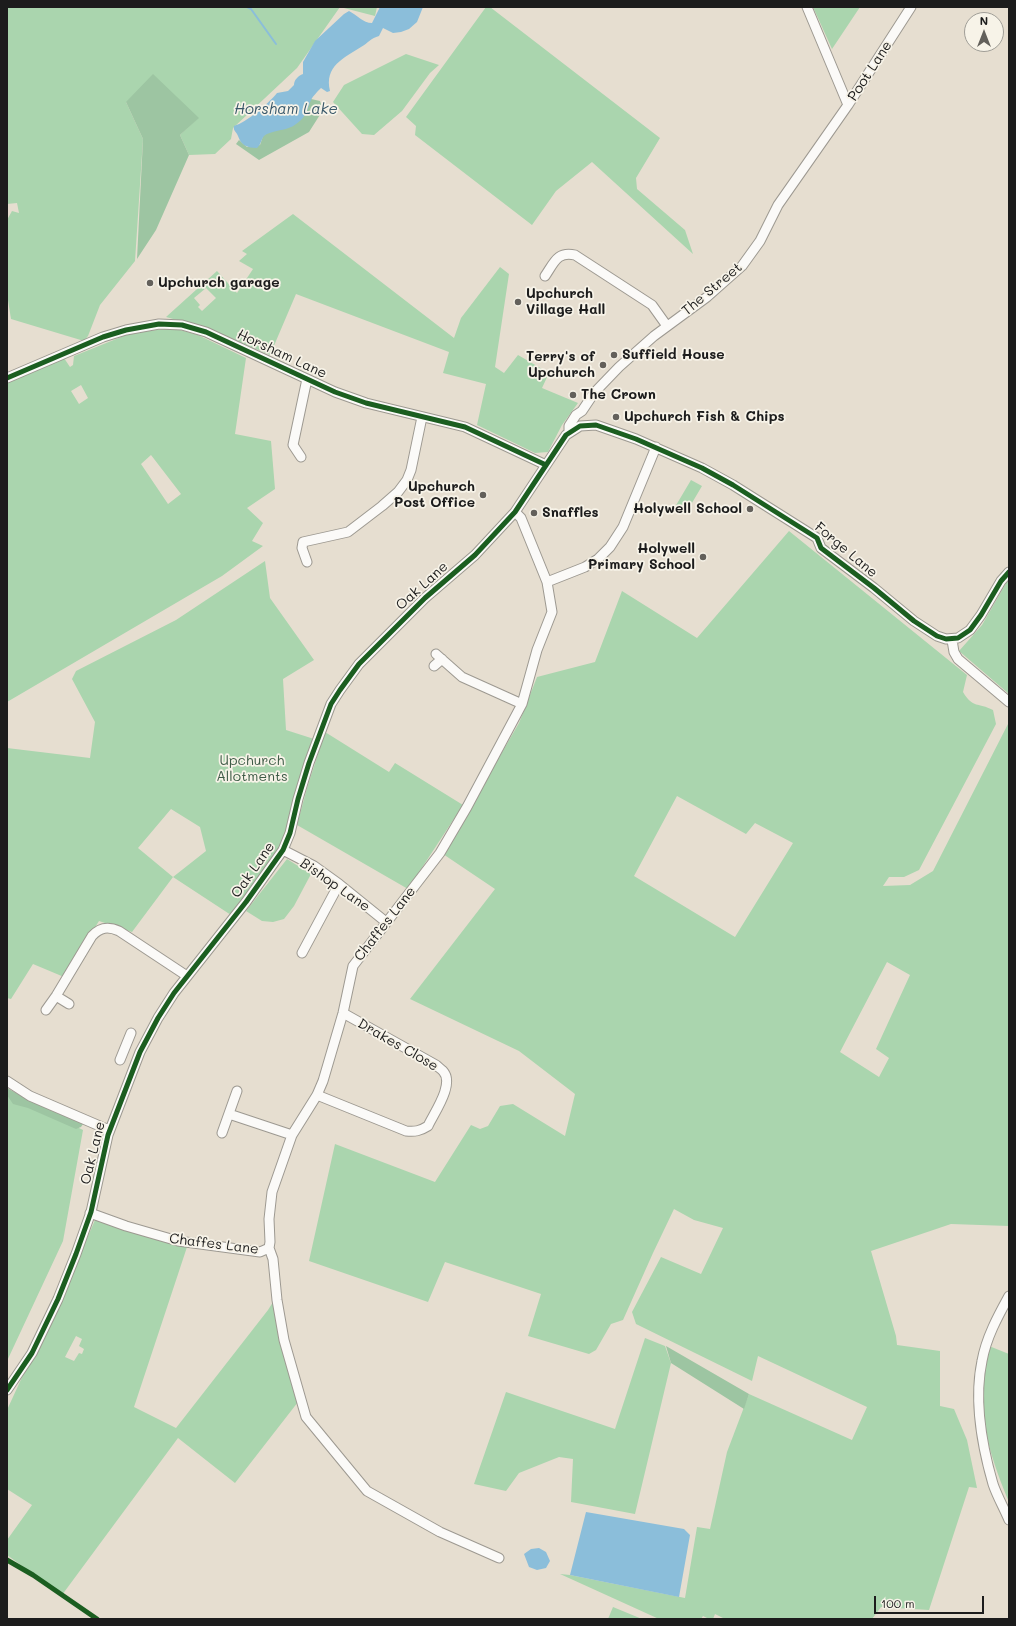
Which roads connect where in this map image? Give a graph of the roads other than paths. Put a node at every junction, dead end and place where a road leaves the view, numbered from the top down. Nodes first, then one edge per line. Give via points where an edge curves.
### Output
1 (807, 7) edge
2 (911, 7) edge
3 (848, 105) junction
4 (545, 276) dead end
5 (667, 326) junction
6 (7, 378) edge
7 (308, 379) junction
8 (582, 411) junction
9 (422, 417) junction
10 (584, 425) junction
11 (596, 425) joint
12 (568, 433) junction
13 (656, 447) junction
14 (301, 457) dead end
15 (546, 465) junction
16 (515, 512) junction
17 (307, 562) dead end
18 (1009, 572) edge
19 (547, 582) junction
20 (952, 640) junction
21 (434, 666) dead end
22 (1009, 702) edge
23 (522, 704) junction
24 (283, 850) junction
25 (340, 884) junction
26 (386, 922) junction
27 (302, 953) dead end
28 (187, 976) junction
29 (56, 996) junction
30 (69, 1004) dead end
31 (46, 1010) dead end
32 (343, 1013) junction
33 (131, 1033) dead end
34 (125, 1046) junction
35 (140, 1052) junction
36 (120, 1060) dead end
37 (7, 1081) edge
38 (237, 1090) dead end
39 (317, 1095) junction
40 (229, 1114) junction
41 (109, 1130) junction
42 (222, 1133) dead end
43 (292, 1135) junction
44 (90, 1213) junction
45 (269, 1248) junction
46 (1009, 1296) edge
47 (7, 1390) edge
48 (1009, 1520) edge
49 (499, 1558) dead end

1 - 3 street, Poot Lane
2 - 3 street, Poot Lane
3 - 5 street, The Street via 778,204 760,241 742,266 707,297
4 - 5 street via 559,256 567,253 575,255 652,305
5 - 8 street, The Street via 618,367
6 - 7 street, Horsham Lane via 103,337 167,323 200,330
7 - 9 street, Horsham Lane via 348,397
7 - 14 street via 293,445
8 - 10 street
8 - 12 street, The Street via 571,423
9 - 15 street, Horsham Lane via 468,428
9 - 17 street via 412,468 402,487 348,532 304,542 302,548
10 - 11 street, Oak Lane
10 - 12 street, Oak Lane
11 - 13 street, Forge Lane
12 - 15 street, Oak Lane
13 - 19 street via 612,545 590,564
13 - 20 street, Forge Lane via 733,485 805,530 817,538 821,548 914,621 937,636
15 - 16 street, Oak Lane
16 - 19 street, Chaffes Lane via 521,518
16 - 24 street, Oak Lane via 475,555 425,598 359,664 340,690 331,704 320,732
18 - 20 street via 972,628
19 - 23 street, Chaffes Lane via 552,612 537,650
20 - 22 street via 958,659
21 - 23 street via 439,656 462,676
23 - 26 street, Chaffes Lane via 440,853
24 - 25 street, Bishop Lane via 314,866
24 - 28 street, Oak Lane
25 - 26 street, Bishop Lane
25 - 27 street
26 - 32 street, Chaffes Lane via 353,966
28 - 29 street via 119,930 106,928 100,929 92,936
28 - 35 street, Oak Lane via 166,1005
29 - 30 street
29 - 31 street
32 - 39 street, Chaffes Lane
32 - 39 street, Drakes Close via 436,1065 447,1078 446,1090 428,1126 415,1132
33 - 34 street
34 - 35 street
34 - 36 street
35 - 41 street, Oak Lane
37 - 41 street via 30,1096
38 - 40 street
39 - 43 street, Chaffes Lane
40 - 42 street
40 - 43 street
41 - 44 street, Oak Lane
43 - 45 street, Chaffes Lane via 272,1192
44 - 45 street, Chaffes Lane via 178,1241 260,1252
44 - 47 street, Oak Lane via 58,1299 32,1353
45 - 49 street via 273,1259 284,1340 306,1417 367,1491 440,1532
46 - 48 street via 984,1352 978,1398 994,1485

